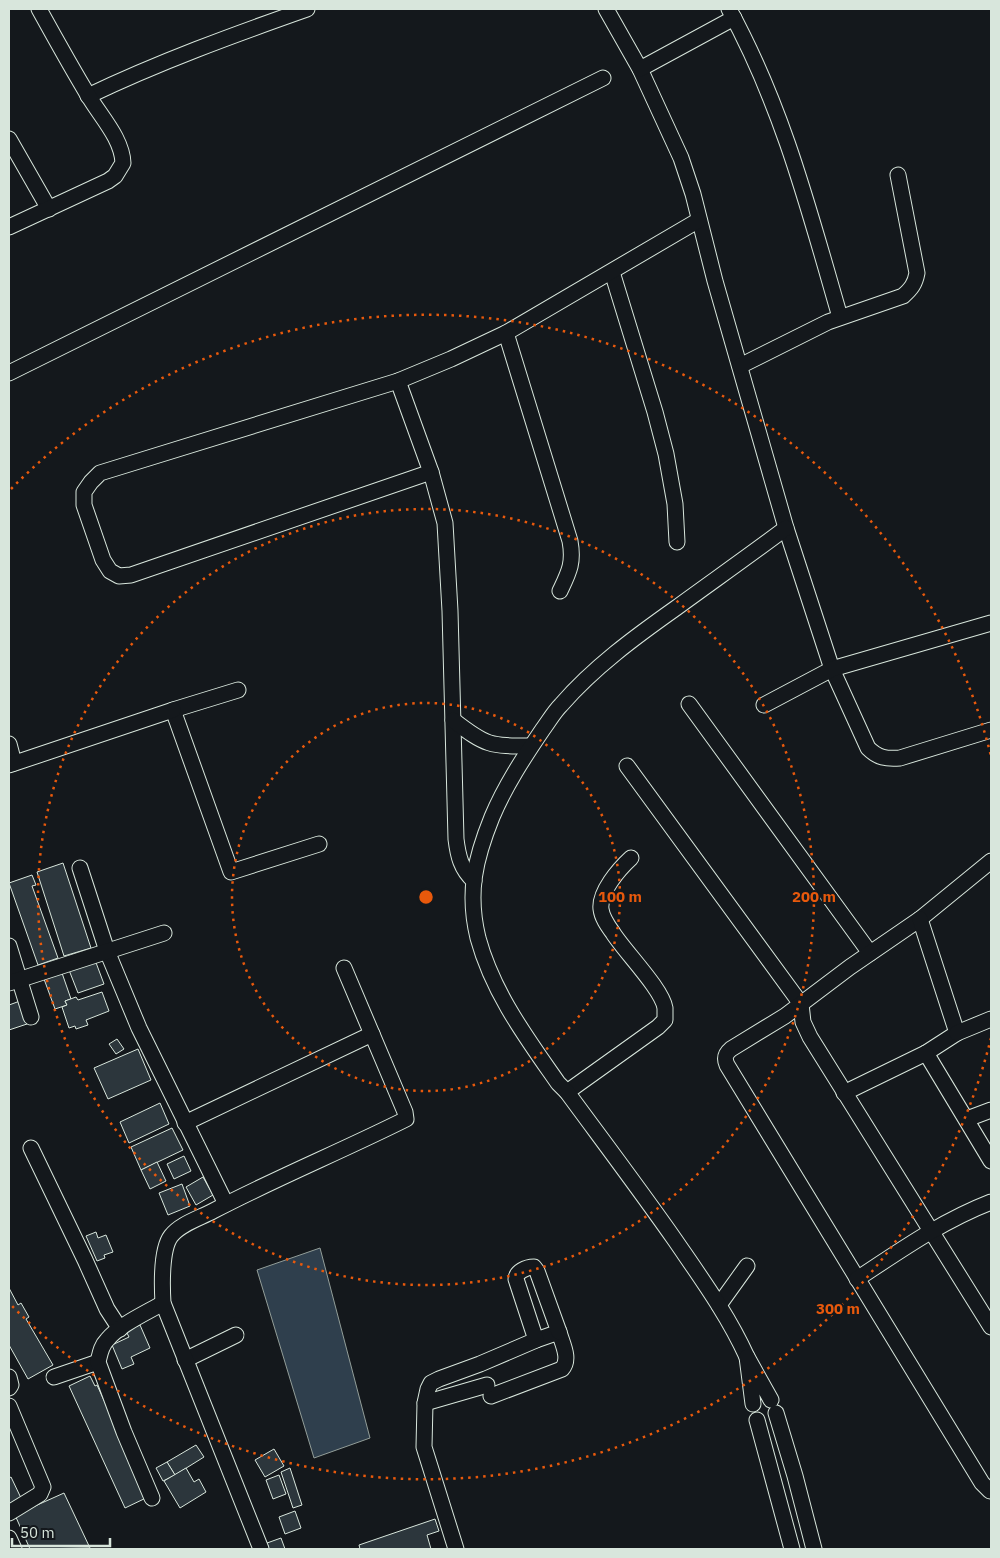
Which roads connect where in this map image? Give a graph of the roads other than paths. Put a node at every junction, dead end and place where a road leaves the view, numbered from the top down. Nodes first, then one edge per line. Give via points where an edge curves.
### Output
1 (39, 9) edge
2 (307, 9) edge
3 (606, 9) edge
4 (731, 13) edge
5 (640, 69) junction
6 (603, 78) dead end
7 (88, 96) junction
8 (9, 139) edge
9 (898, 175) dead end
10 (49, 209) junction
11 (699, 220) junction
12 (9, 227) edge
13 (612, 272) junction
14 (840, 317) junction
15 (506, 334) junction
16 (740, 366) junction
17 (9, 373) edge
18 (398, 381) junction
19 (431, 472) junction
20 (786, 528) junction
21 (677, 542) dead end
22 (560, 592) dead end
23 (991, 623) edge
24 (832, 669) junction
25 (238, 690) dead end
26 (689, 704) dead end
27 (764, 705) dead end
28 (173, 710) junction
29 (453, 720) junction
30 (991, 730) edge
31 (9, 744) edge
32 (531, 746) junction
33 (12, 764) edge
34 (627, 766) dead end
35 (318, 844) dead end
36 (631, 858) dead end
37 (991, 863) edge
38 (80, 868) dead end
39 (474, 881) junction
40 (920, 919) junction
41 (164, 933) dead end
42 (9, 946) edge
43 (106, 951) junction
44 (870, 953) junction
45 (344, 968) dead end
46 (14, 981) edge
47 (801, 1004) junction
48 (31, 1017) dead end
49 (991, 1019) edge
50 (957, 1032) junction
51 (372, 1034) junction
52 (926, 1053) junction
53 (567, 1092) junction
54 (844, 1093) junction
55 (991, 1110) edge
56 (966, 1119) junction
57 (185, 1123) junction
58 (31, 1148) dead end
59 (991, 1161) edge
60 (991, 1202) edge
61 (226, 1204) junction
62 (930, 1230) junction
63 (747, 1266) dead end
64 (857, 1279) junction
65 (163, 1303) junction
66 (719, 1305) junction
67 (991, 1327) edge
68 (120, 1329) junction
69 (559, 1332) junction
70 (236, 1335) dead end
71 (536, 1340) junction
72 (747, 1357) junction
73 (185, 1360) junction
74 (98, 1362) junction
75 (480, 1364) junction
76 (9, 1377) edge
77 (54, 1377) dead end
78 (9, 1388) edge
79 (491, 1396) junction
80 (425, 1403) junction
81 (753, 1404) dead end
82 (9, 1406) edge
83 (757, 1420) dead end
84 (795, 1476) junction
85 (774, 1483) junction
86 (991, 1490) edge
87 (152, 1498) dead end
88 (9, 1512) edge
89 (9, 1538) edge
90 (14, 1549) edge
91 (261, 1549) edge
92 (456, 1549) edge
93 (792, 1549) edge
94 (814, 1549) edge

1 - 7 street
2 - 7 street via 174,58
3 - 5 street
4 - 5 street
4 - 14 street via 774,104 796,165
5 - 11 street via 682,158
6 - 17 street
7 - 10 street via 120,148 123,163 108,181
8 - 10 street
9 - 14 street via 916,281 902,296
10 - 12 street
11 - 13 street
11 - 16 street
13 - 15 street
13 - 21 street via 666,454 675,504
14 - 16 street
15 - 18 street
15 - 22 street via 570,541 570,568
16 - 20 street
18 - 19 street
18 - 19 street via 100,473 84,492 84,505 103,560 110,572 119,576 131,575
19 - 29 street via 445,523
20 - 24 street
20 - 32 street via 595,670 560,706
23 - 24 street
24 - 27 street
24 - 30 street via 868,748 886,759 900,758
25 - 28 street
26 - 44 street
28 - 33 street
28 - 35 street via 231,872
29 - 32 street via 485,742 498,746
29 - 39 street via 458,857 465,873
31 - 33 street
32 - 39 street via 502,794 481,846
34 - 47 street
36 - 53 street via 611,881 601,908 621,946 658,992 665,1007 665,1020
37 - 40 street
38 - 43 street
39 - 53 street via 478,937 488,970 514,1019
40 - 44 street
40 - 50 street
41 - 43 street
42 - 46 street
43 - 46 street
43 - 57 street
44 - 47 street
45 - 51 street
46 - 48 street
47 - 54 street via 803,1022 810,1037
47 - 64 street via 731,1049 725,1059
49 - 50 street
50 - 52 street
51 - 57 street
51 - 61 street via 406,1119
52 - 54 street
52 - 56 street
53 - 66 street
54 - 62 street
55 - 56 street
56 - 59 street
57 - 61 street
58 - 68 street via 106,1308
60 - 62 street
61 - 65 street via 170,1237 166,1249
62 - 64 street
62 - 67 street
63 - 66 street
64 - 86 street via 982,1483
65 - 68 street
65 - 73 street
66 - 72 street
68 - 74 street via 106,1340
69 - 71 street
69 - 71 street via 537,1271 530,1267 519,1273 516,1279
69 - 79 street via 567,1360 562,1369
70 - 73 street
71 - 75 street
72 - 81 street
72 - 84 street via 773,1406
73 - 91 street
74 - 77 street
74 - 87 street
75 - 79 street
75 - 80 street via 431,1383
76 - 78 street
79 - 80 street
80 - 92 street via 424,1447
82 - 88 street via 43,1488 40,1494
83 - 85 street
84 - 85 street
84 - 94 street
85 - 93 street
89 - 90 street

